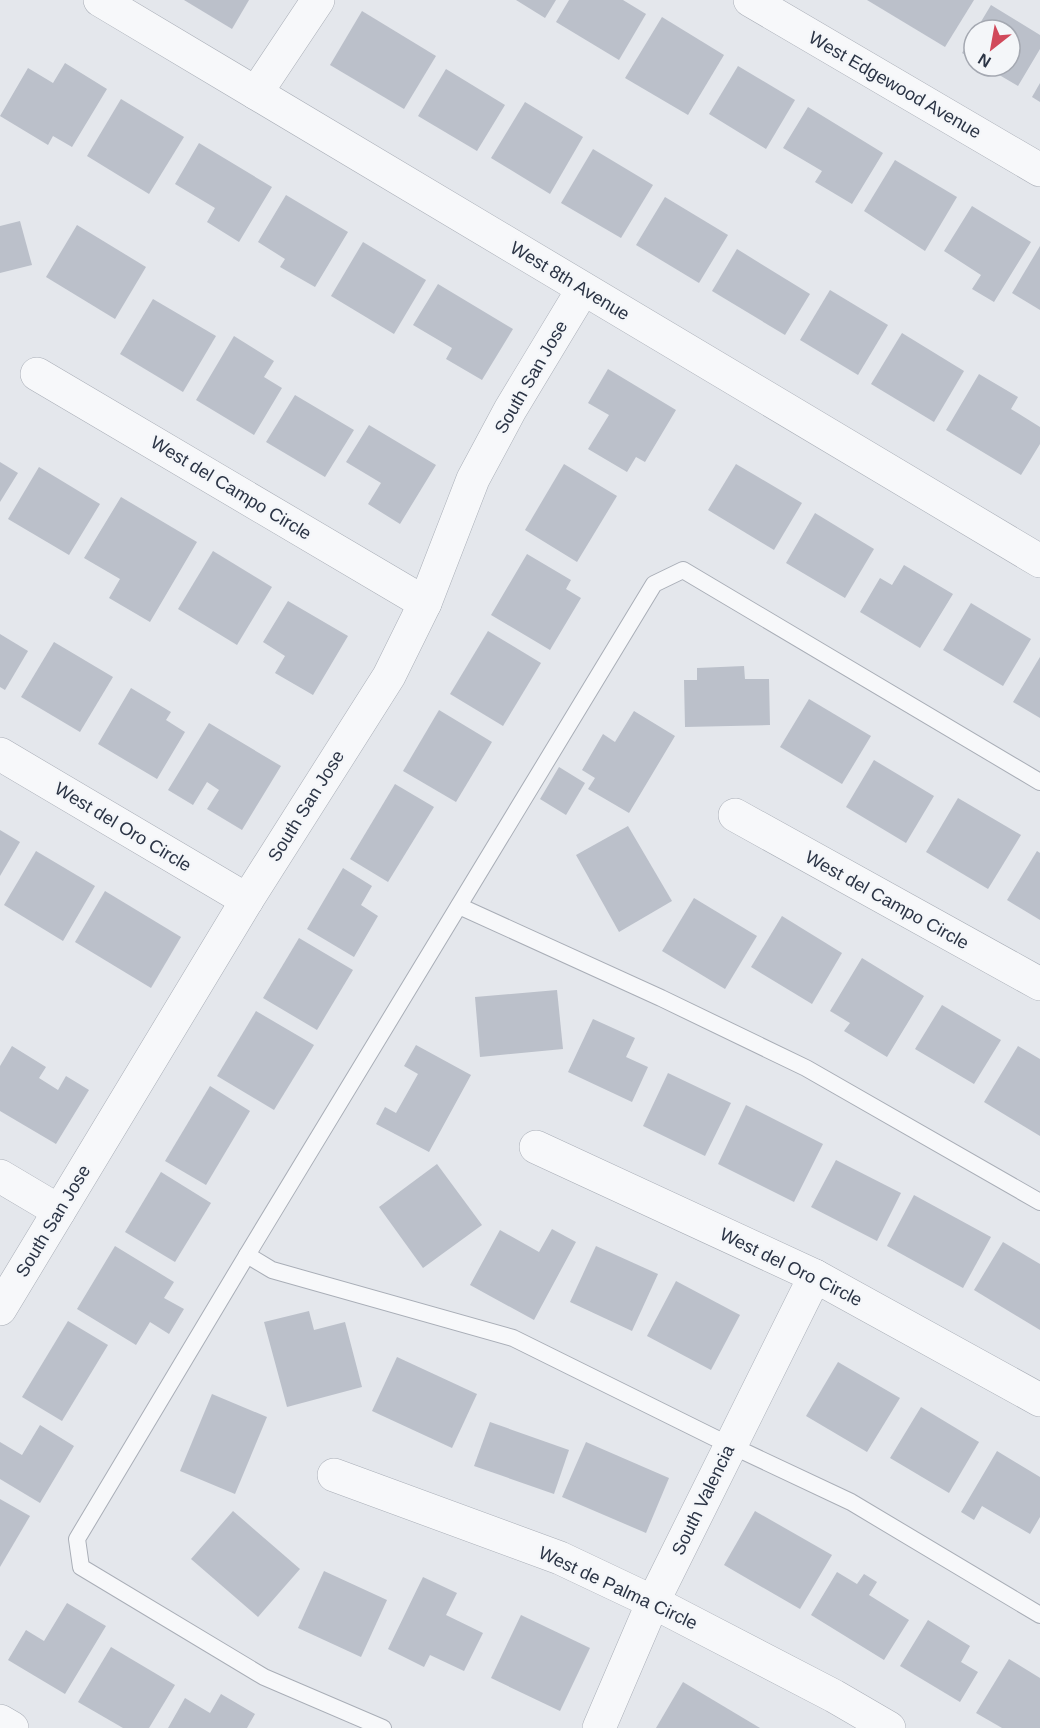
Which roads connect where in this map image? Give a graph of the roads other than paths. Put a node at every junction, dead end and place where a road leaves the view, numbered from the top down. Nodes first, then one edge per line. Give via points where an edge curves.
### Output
1 (100, 0) edge
2 (318, 0) edge
3 (750, 0) edge
4 (256, 93) junction
5 (1040, 170) edge
6 (583, 289) junction
7 (38, 374) dead end
8 (1040, 561) edge
9 (425, 603) junction
10 (0, 754) edge
11 (1040, 782) edge
12 (735, 815) dead end
13 (247, 900) junction
14 (459, 906) junction
15 (1040, 984) edge
16 (536, 1146) dead end
17 (0, 1176) edge
18 (1040, 1202) edge
19 (59, 1211) junction
20 (247, 1255) junction
21 (814, 1276) junction
22 (0, 1309) edge
23 (1040, 1400) edge
24 (730, 1446) junction
25 (334, 1475) dead end
26 (653, 1602) junction
27 (1040, 1615) edge
28 (0, 1721) edge
29 (12, 1728) edge
30 (383, 1728) edge
31 (599, 1728) edge
32 (889, 1728) edge

1 - 4 street, West 8th Avenue
2 - 4 street
3 - 5 street, West Edgewood Avenue
4 - 6 street, West 8th Avenue
6 - 8 street, West 8th Avenue
6 - 9 street, South San Jose via 473,479
7 - 9 street, West del Campo Circle
9 - 13 street, South San Jose via 388,676
10 - 13 street, West del Oro Circle
11 - 14 lane via 683,570 654,584
12 - 15 street, West del Campo Circle
13 - 19 street, South San Jose
14 - 18 lane via 806,1068
14 - 20 lane
16 - 21 street, West del Oro Circle
17 - 19 street
19 - 22 street, South San Jose
20 - 24 lane via 272,1269 513,1338
20 - 30 lane via 77,1539 81,1567 264,1677
21 - 23 street, West del Oro Circle
21 - 24 street, South Valencia
24 - 26 street, South Valencia
24 - 27 lane via 851,1502
25 - 26 street, West de Palma Circle via 560,1558
26 - 31 street, South Valencia
26 - 32 street, West de Palma Circle
28 - 29 street

